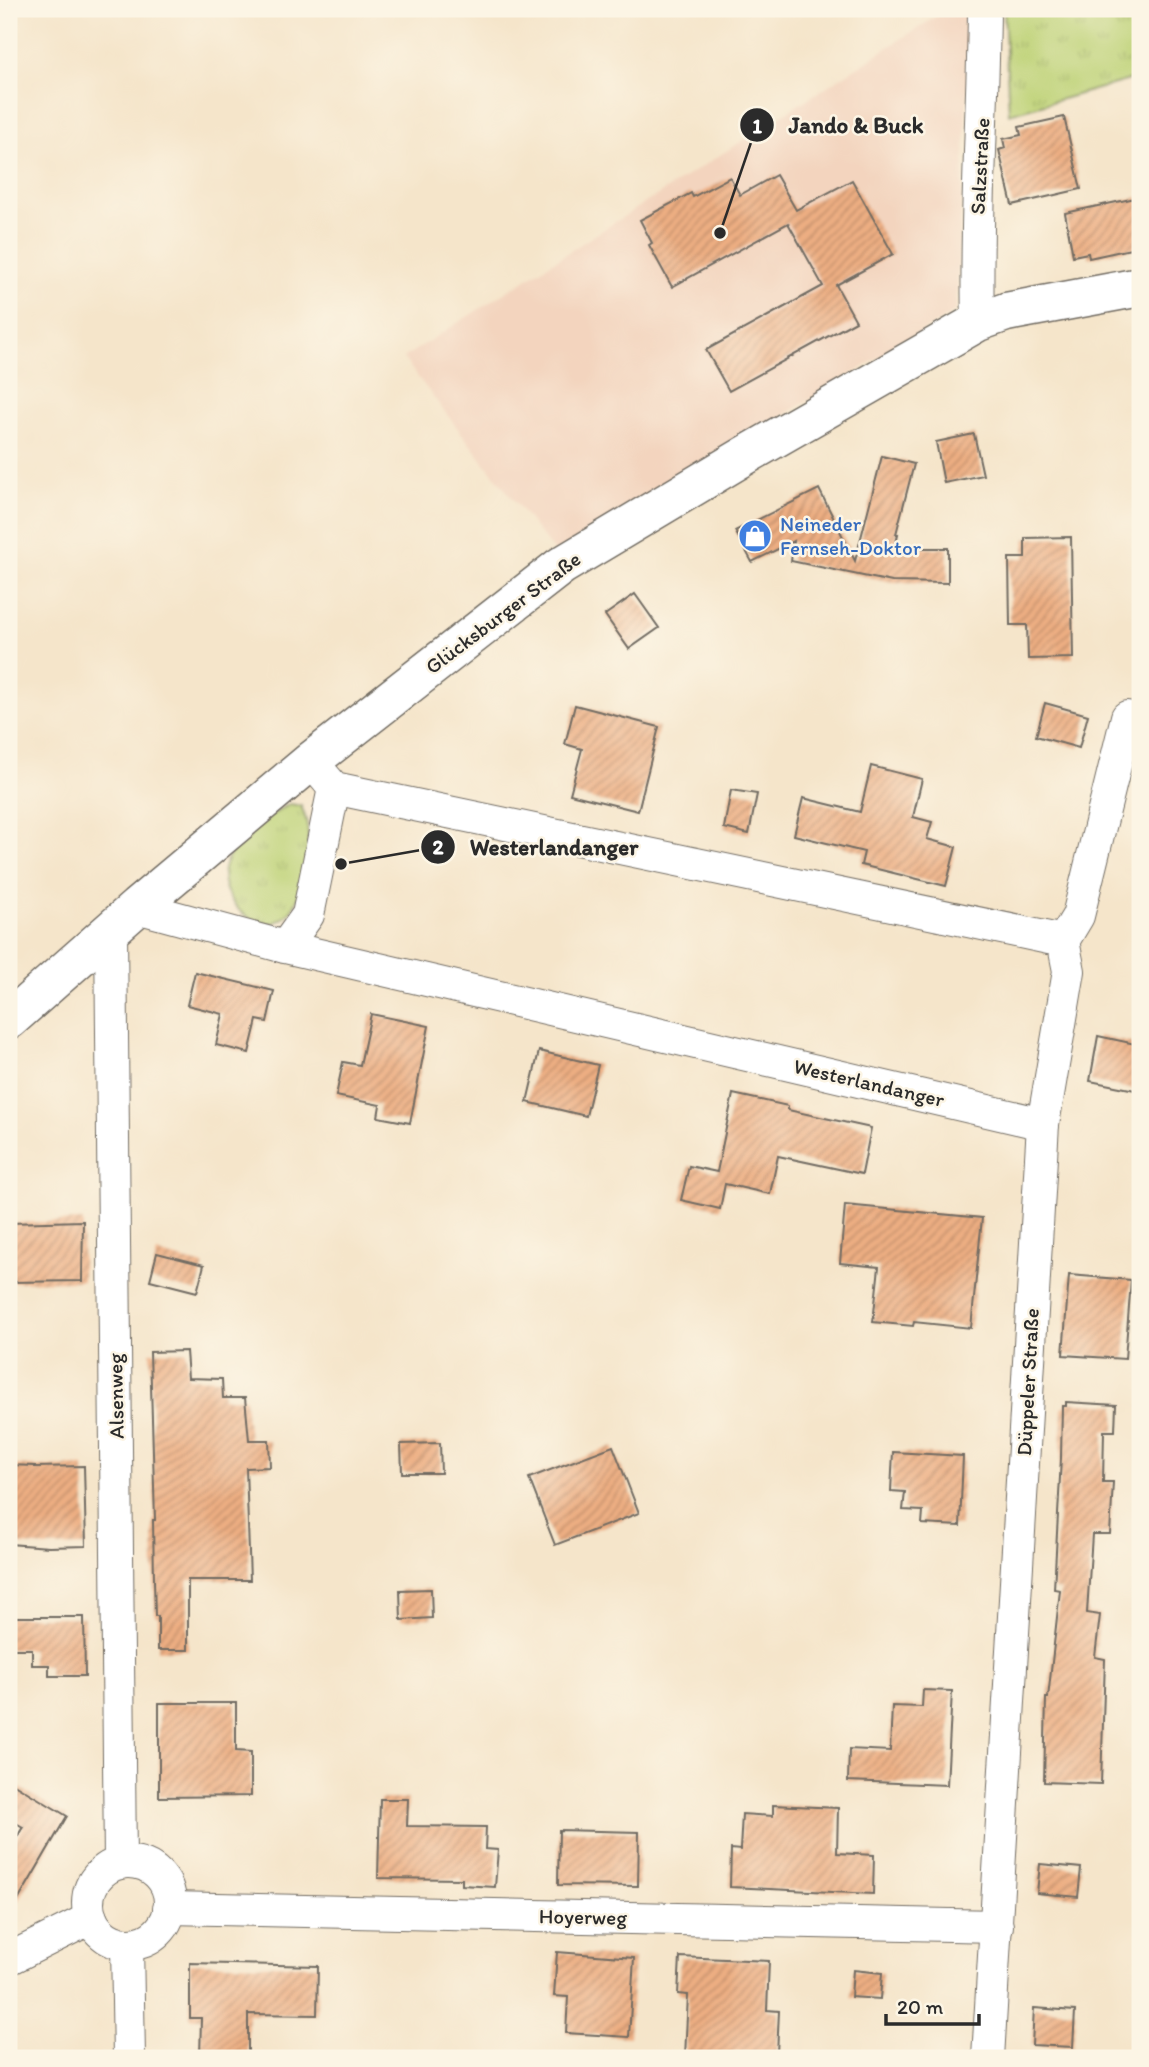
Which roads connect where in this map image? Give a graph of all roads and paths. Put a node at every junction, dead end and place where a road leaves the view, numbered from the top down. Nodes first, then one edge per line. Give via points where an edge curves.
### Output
1 (984, 9) edge
2 (1140, 287) edge
3 (978, 322) junction
4 (1126, 717) dead end
5 (323, 775) junction
6 (124, 919) junction
7 (1063, 941) junction
8 (285, 947) junction
9 (9, 1020) edge
10 (1043, 1124) junction
11 (120, 1863) junction
12 (169, 1908) junction
13 (91, 1918) junction
14 (997, 1926) junction
15 (127, 1944) junction
16 (9, 1959) edge
17 (129, 2058) edge
18 (988, 2058) edge

1 - 3 street, Salzstraße
2 - 3 street, Glücksburger Straße via 1006,312
3 - 5 street, Glücksburger Straße via 561,566
4 - 7 street via 1079,916
5 - 6 street, Glücksburger Straße
5 - 7 street
5 - 8 street via 308,915
6 - 8 street, Westerlandanger
6 - 9 street, Glücksburger Straße
6 - 11 street, Alsenweg
7 - 10 street, Düppeler Straße via 1069,971
8 - 10 street, Westerlandanger
10 - 14 street, Düppeler Straße
11 - 12 street via 133,1862 157,1872 169,1895
11 - 13 street via 109,1867 93,1884 88,1907
12 - 14 street, Hoyerweg
12 - 15 street via 167,1919 151,1938
13 - 15 street via 105,1937
13 - 16 street
14 - 18 street, Düppeler Straße
15 - 17 street

